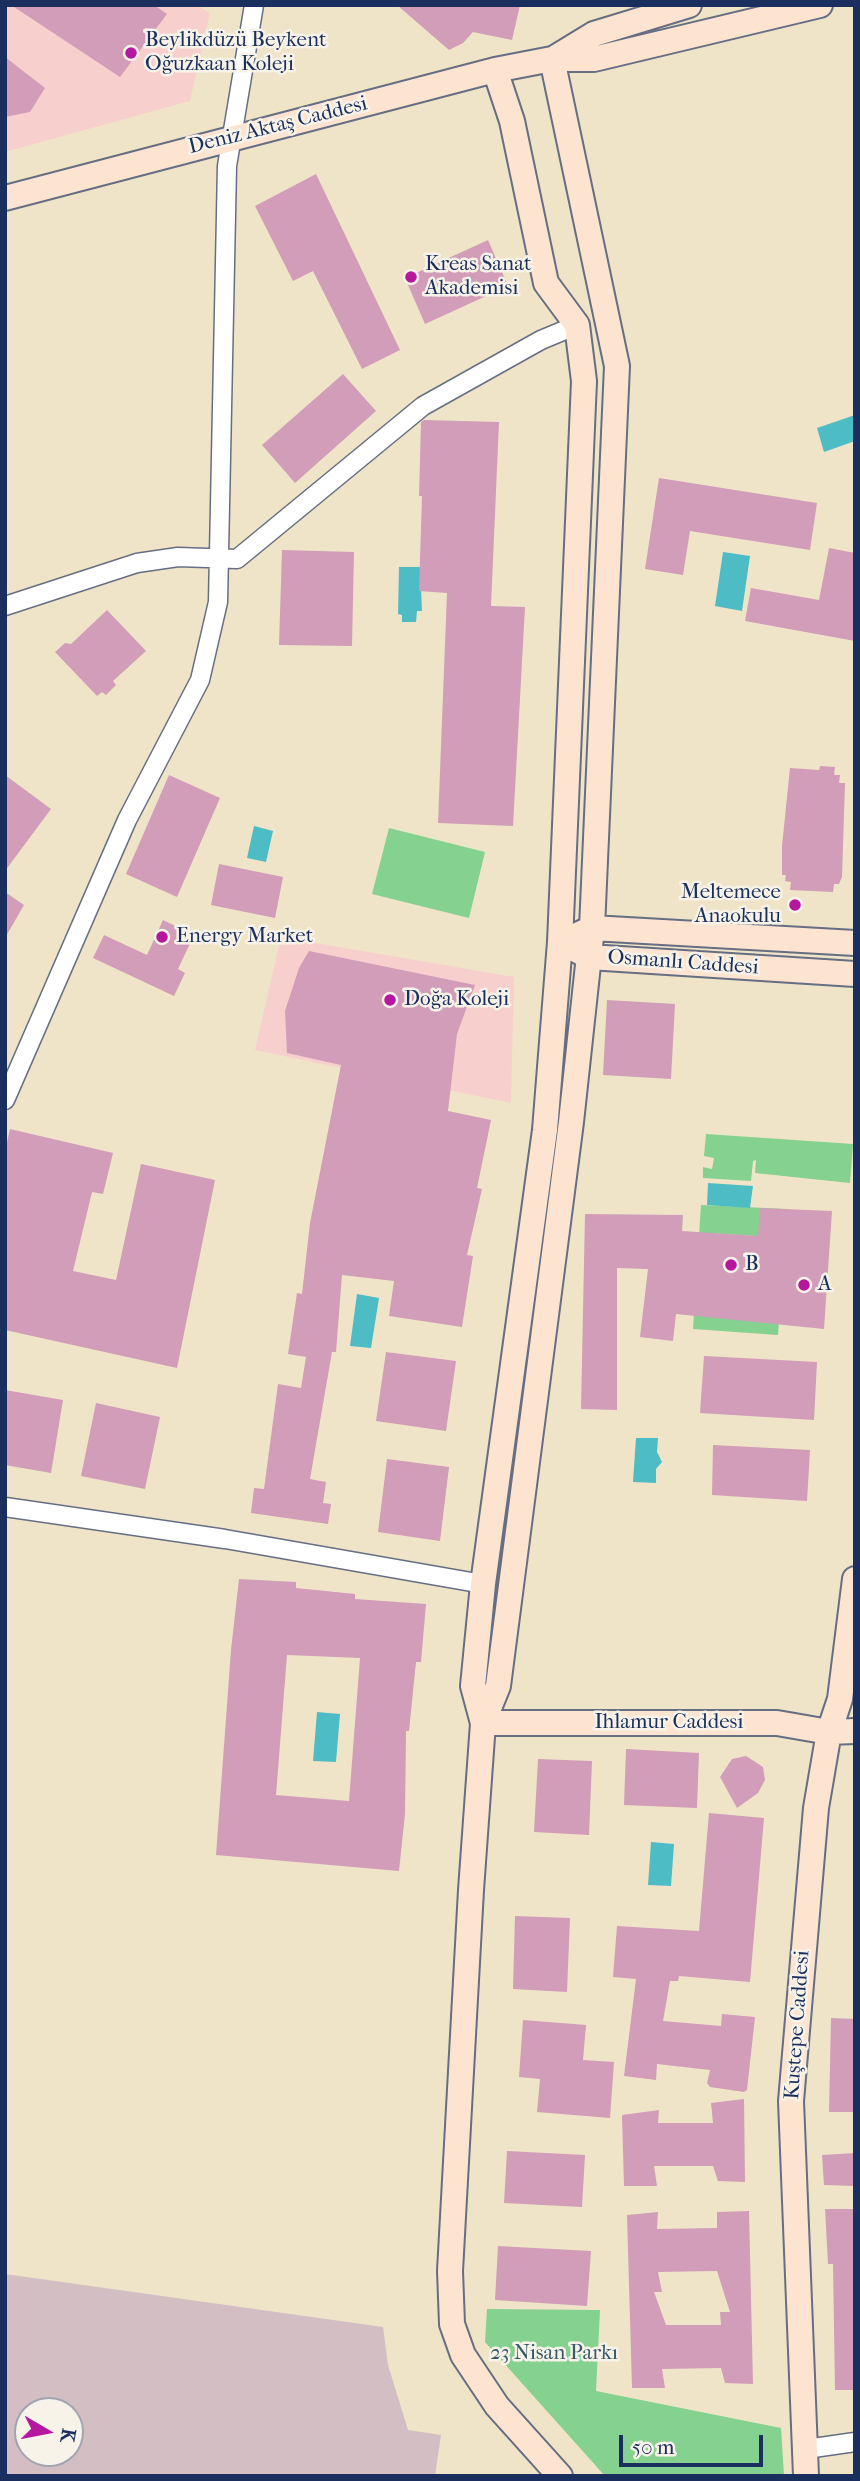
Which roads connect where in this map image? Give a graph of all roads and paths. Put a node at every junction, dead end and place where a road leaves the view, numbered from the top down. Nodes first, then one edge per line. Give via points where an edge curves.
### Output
1 (254, 5) edge
2 (689, 5) edge
3 (820, 5) edge
4 (552, 59) junction
5 (495, 70) junction
6 (234, 137) junction
7 (5, 198) edge
8 (607, 313) junction
9 (577, 325) junction
10 (218, 559) junction
11 (5, 606) edge
12 (592, 928) junction
13 (560, 942) junction
14 (855, 943) edge
15 (589, 957) junction
16 (855, 974) edge
17 (5, 1100) edge
18 (5, 1507) edge
19 (855, 1579) edge
20 (483, 1584) junction
21 (511, 1586) junction
22 (483, 1723) junction
23 (855, 1731) edge
24 (829, 1732) junction
25 (855, 2442) edge
26 (806, 2449) junction
27 (561, 2476) edge
28 (806, 2476) edge

1 - 6 street
2 - 4 street via 594,34
3 - 4 street via 594,59
4 - 5 street, Deniz Aktaş Caddesi
4 - 8 street
5 - 6 street, Deniz Aktaş Caddesi
5 - 9 street via 512,121 546,283
6 - 7 street, Deniz Aktaş Caddesi
6 - 10 street via 228,166
8 - 9 street
8 - 12 street via 617,366
9 - 10 street via 541,340 423,407 254,548 237,559
9 - 13 street via 584,381
10 - 11 street via 178,557 137,563
10 - 17 street via 218,602 200,680 127,820
12 - 13 street, Osmanlı Caddesi
12 - 14 street, Osmanlı Caddesi
12 - 15 street
13 - 15 street, Osmanlı Caddesi
13 - 20 street via 545,1130
15 - 16 street, Osmanlı Caddesi
15 - 21 street
18 - 20 street
19 - 24 street, Kuştepe Caddesi via 840,1699
20 - 21 street
20 - 22 street via 473,1686
21 - 22 street via 498,1686
22 - 24 street, Ihlamur Caddesi via 778,1723
22 - 27 street via 450,2271 453,2324 463,2355 497,2406
23 - 24 street, Ihlamur Caddesi
24 - 26 street, Kuştepe Caddesi via 816,1808 792,2101
25 - 26 street
26 - 28 street, Kuştepe Caddesi

